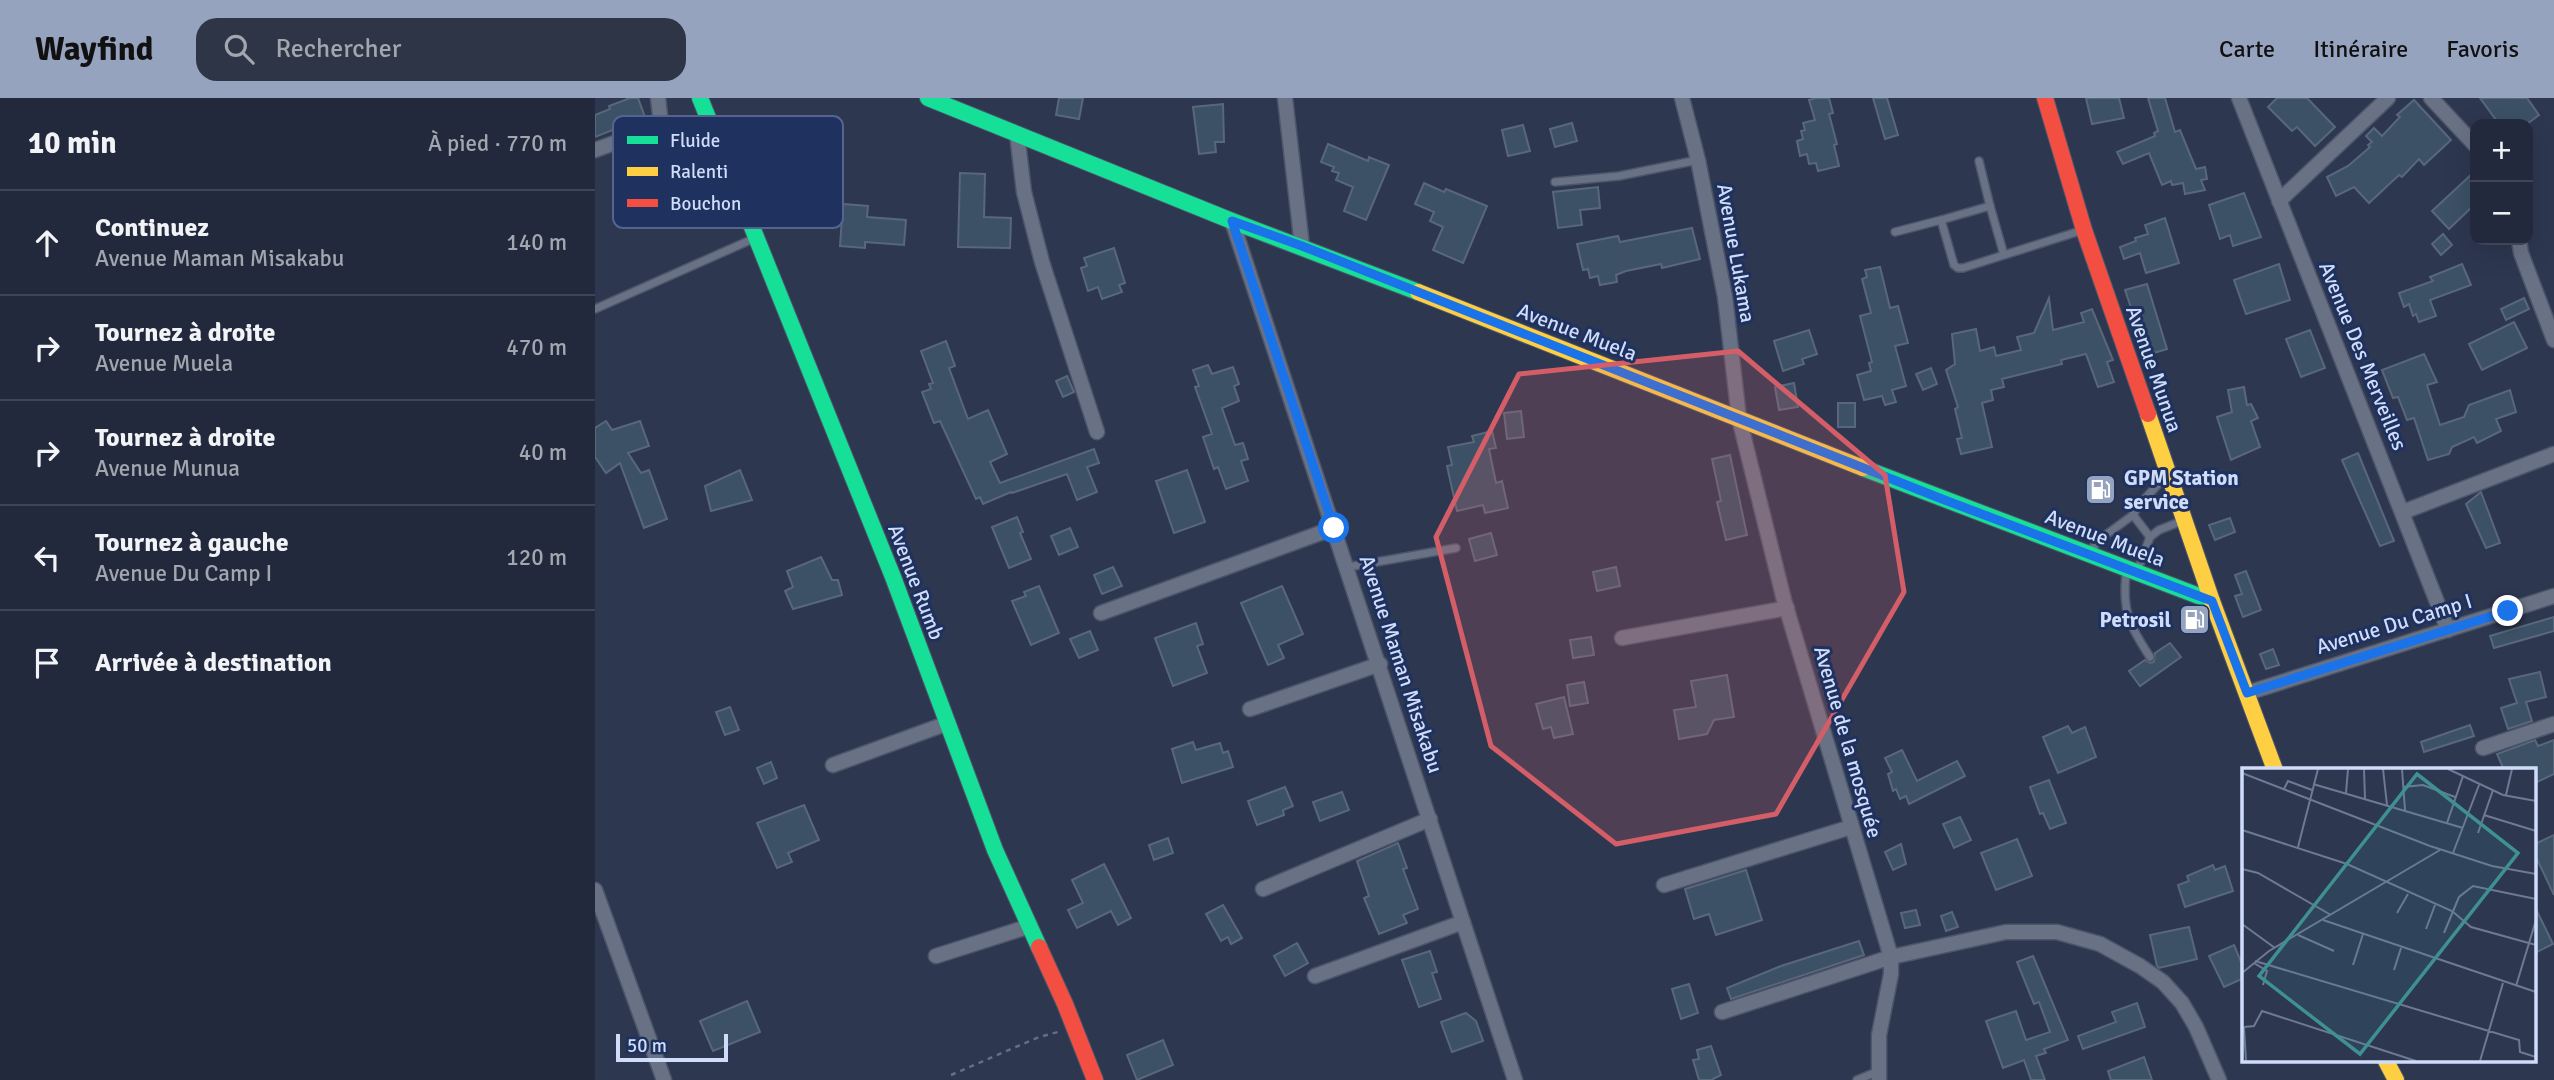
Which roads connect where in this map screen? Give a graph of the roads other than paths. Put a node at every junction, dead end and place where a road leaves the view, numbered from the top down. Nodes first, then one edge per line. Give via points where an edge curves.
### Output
1 (658, 98) edge
2 (700, 98) edge
3 (927, 98) edge
4 (1286, 98) edge
5 (1682, 98) edge
6 (2045, 98) edge
7 (2239, 98) edge
8 (2388, 98) edge
9 (2431, 98) edge
10 (660, 116) edge
11 (707, 116) edge
12 (1017, 134) junction
13 (2470, 140) edge
14 (613, 144) edge
15 (595, 150) edge
16 (1698, 160) junction
17 (1979, 161) dead end
18 (1555, 182) dead end
19 (2279, 201) junction
20 (1990, 206) junction
21 (1941, 220) junction
22 (1232, 221) junction
23 (752, 228) edge
24 (2084, 230) junction
25 (1895, 232) dead end
26 (756, 237) junction
27 (2520, 245) edge
28 (1302, 246) junction
29 (2004, 255) junction
30 (595, 309) edge
31 (2554, 340) edge
32 (1739, 418) junction
33 (1097, 432) dead end
34 (2554, 454) edge
35 (2168, 474) junction
36 (2403, 512) junction
37 (2133, 515) junction
38 (2184, 520) junction
39 (1334, 528) junction
40 (2150, 537) junction
41 (1456, 548) dead end
42 (2086, 554) junction
43 (1347, 567) junction
44 (2132, 570) junction
45 (2554, 596) edge
46 (2212, 601) junction
47 (1787, 608) junction
48 (1101, 613) dead end
49 (2448, 630) junction
50 (1622, 638) dead end
51 (2150, 657) dead end
52 (1380, 664) junction
53 (2247, 693) junction
54 (1250, 709) dead end
55 (947, 723) junction
56 (2554, 724) edge
57 (2483, 748) dead end
58 (833, 765) dead end
59 (2274, 768) edge
60 (1430, 819) junction
61 (1851, 827) junction
62 (1664, 885) dead end
63 (1263, 889) dead end
64 (595, 890) edge
65 (1463, 922) junction
66 (1030, 926) junction
67 (936, 956) dead end
68 (1891, 957) junction
69 (1315, 976) dead end
70 (1722, 1012) dead end
71 (2387, 1062) edge
72 (1878, 1076) edge
73 (664, 1080) edge
74 (1095, 1080) edge
75 (1515, 1080) edge
76 (1857, 1080) edge
77 (2219, 1080) edge
78 (2396, 1080) edge

1 - 10 street
2 - 11 street, Avenue Rumb
3 - 12 street, Avenue Muela
4 - 28 street
5 - 16 street, Avenue Lukama
6 - 24 street, Avenue Munua
7 - 19 street, Avenue Des Merveilles
8 - 19 street
9 - 13 street
12 - 22 street, Avenue Muela
12 - 33 street via 1024,192 1042,262
14 - 15 street
16 - 18 lane via 1619,176
16 - 32 street, Avenue Lukama via 1725,297
17 - 20 lane
19 - 36 street, Avenue Des Merveilles
20 - 21 lane
20 - 29 lane
21 - 25 lane
21 - 29 lane via 1958,268
22 - 28 street, Avenue Muela
22 - 39 street, Avenue Maman Misakabu
23 - 26 street, Avenue Rumb
24 - 29 lane
24 - 35 street, Avenue Munua
26 - 30 lane
26 - 55 street, Avenue Rumb
27 - 31 street
28 - 32 street, Avenue Muela
32 - 42 street, Avenue Muela
32 - 47 street, Avenue de la mosquée
34 - 36 street
35 - 37 lane
35 - 38 street, Avenue Munua
36 - 49 street, Avenue Des Merveilles
37 - 40 lane
37 - 42 lane
38 - 40 lane
38 - 46 street, Avenue Munua
39 - 43 street, Avenue Maman Misakabu
39 - 48 street
40 - 44 lane
41 - 43 lane
42 - 44 street, Avenue Muela
43 - 52 street, Avenue Maman Misakabu
44 - 46 street, Avenue Muela
44 - 51 lane via 2123,600 2132,630
45 - 49 street, Avenue Du Camp I
46 - 53 street, Avenue Munua
47 - 50 street
47 - 61 street, Avenue de la mosquée
49 - 53 street, Avenue Du Camp I
52 - 54 street
52 - 60 street, Avenue Maman Misakabu
53 - 59 street, Avenue Munua
55 - 58 street
55 - 66 street, Avenue Rumb via 995,850
56 - 57 street
60 - 63 street
60 - 65 street, Avenue Maman Misakabu
61 - 62 street
61 - 68 street, Avenue de la mosquée
64 - 73 street
65 - 69 street
65 - 75 street, Avenue Maman Misakabu
66 - 67 street
66 - 74 street, Avenue Rumb
68 - 70 street
68 - 72 street, Avenue de la mosquée
68 - 77 street via 2029,930 2100,944 2140,965 2182,1003
71 - 78 street
72 - 76 lane

